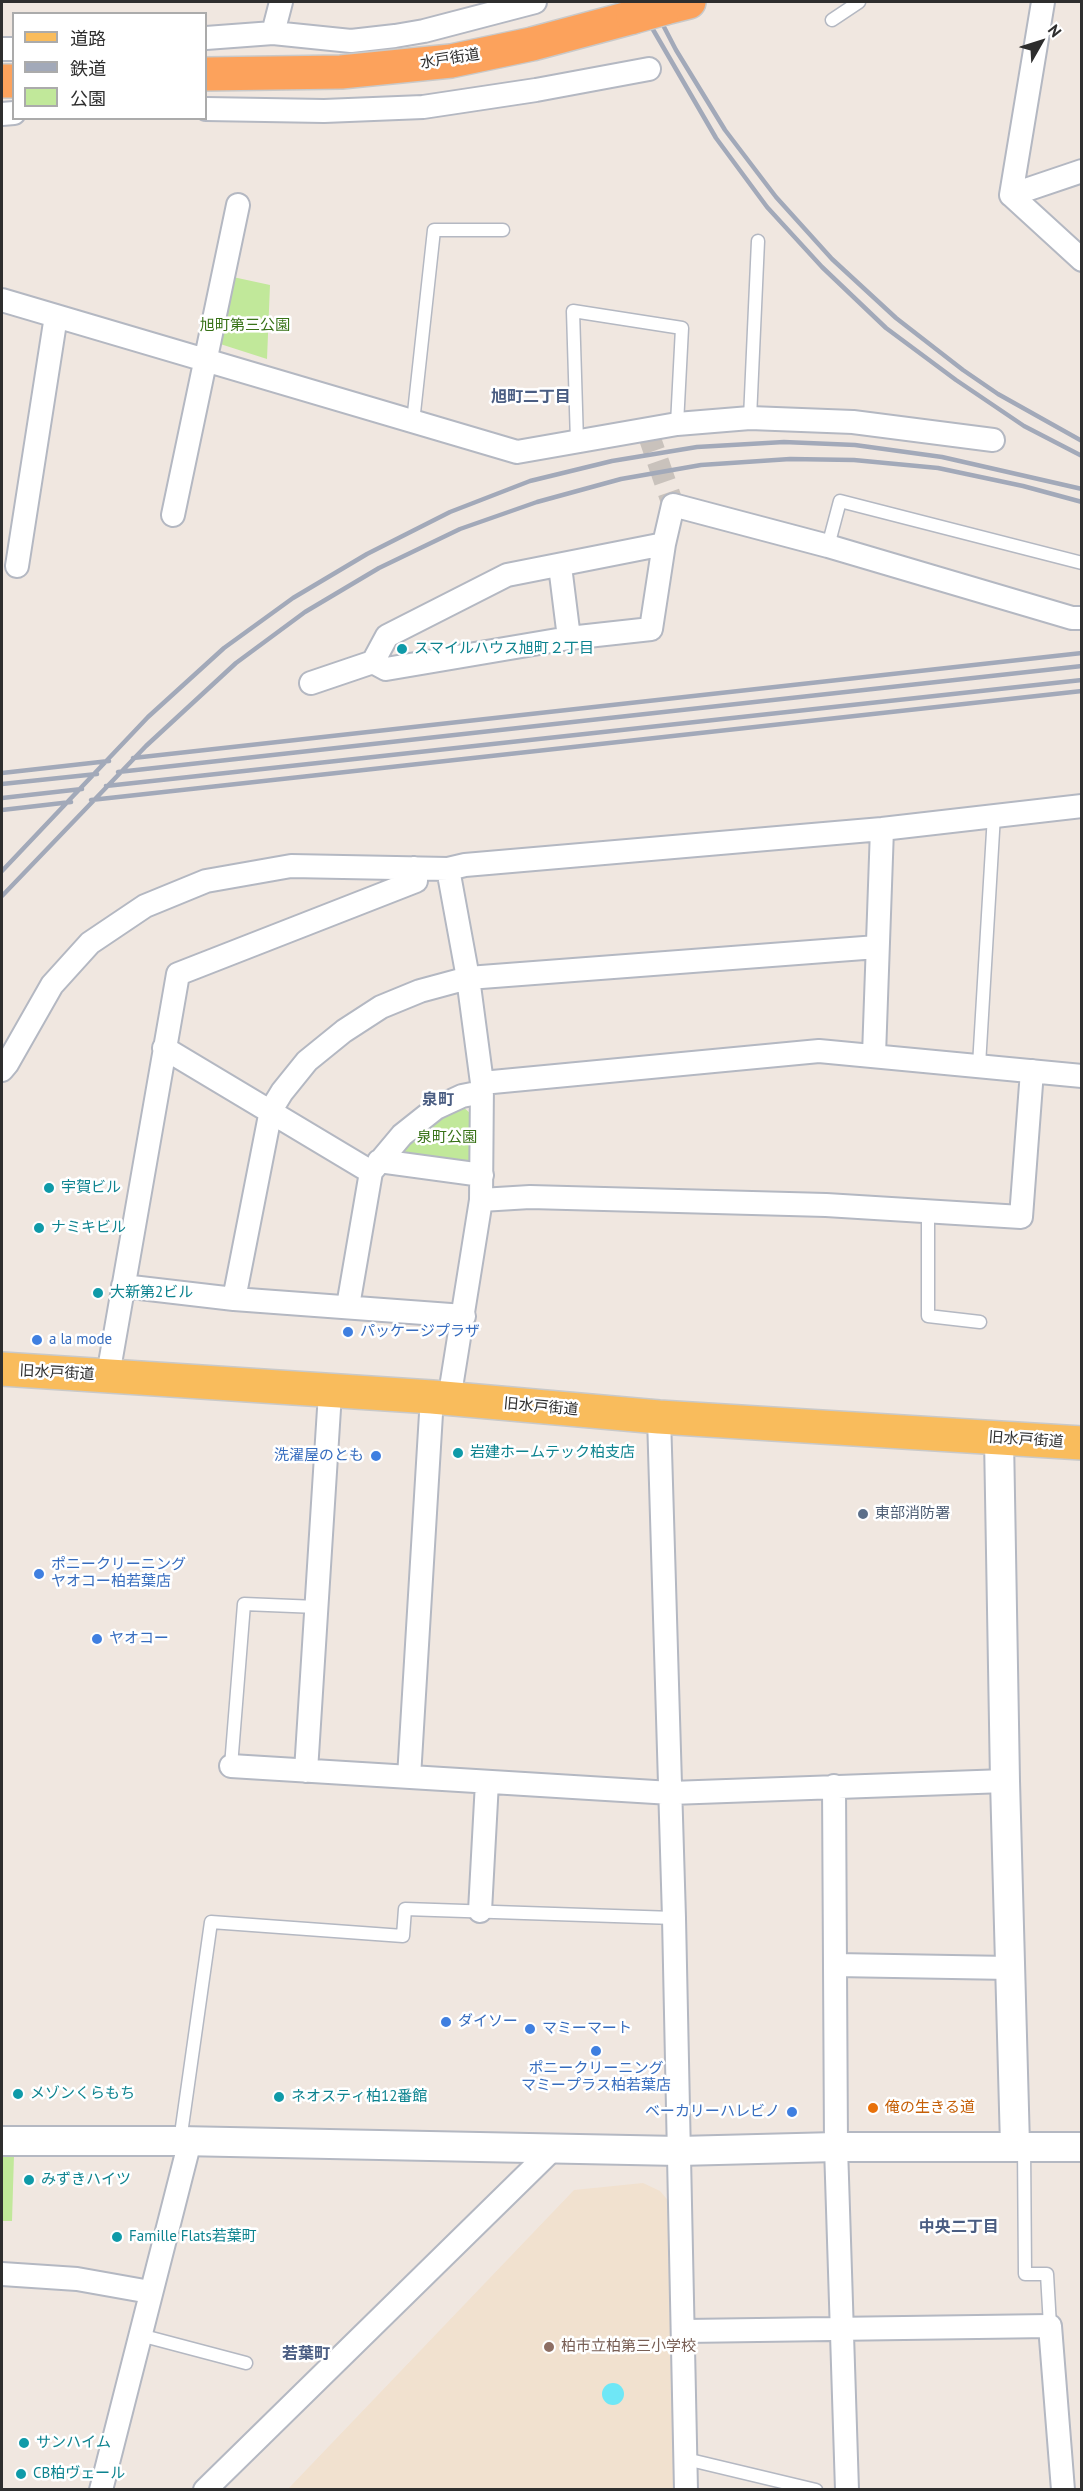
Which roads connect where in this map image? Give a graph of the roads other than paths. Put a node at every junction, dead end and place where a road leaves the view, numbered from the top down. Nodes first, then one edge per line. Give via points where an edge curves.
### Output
1 (281, 2) edge
2 (535, 2) edge
3 (859, 2) edge
4 (1043, 2) edge
5 (677, 5) edge
6 (832, 20) dead end
7 (273, 33) junction
8 (207, 38) edge
9 (649, 69) dead end
10 (207, 74) edge
11 (207, 109) edge
12 (1082, 171) edge
13 (1011, 195) junction
14 (238, 205) dead end
15 (503, 230) dead end
16 (758, 242) dead end
17 (1082, 260) edge
18 (2, 300) edge
19 (56, 316) junction
20 (206, 360) junction
21 (750, 418) junction
22 (413, 422) junction
23 (677, 424) junction
24 (993, 440) dead end
25 (577, 442) junction
26 (173, 515) dead end
27 (664, 544) junction
28 (828, 546) junction
29 (1082, 563) edge
30 (17, 566) dead end
31 (560, 566) junction
32 (1082, 618) edge
33 (569, 638) junction
34 (373, 662) junction
35 (311, 683) dead end
36 (1082, 806) edge
37 (994, 815) junction
38 (882, 829) junction
39 (414, 868) junction
40 (448, 869) junction
41 (877, 947) junction
42 (468, 978) junction
43 (164, 1048) junction
44 (874, 1055) junction
45 (979, 1065) junction
46 (2, 1070) edge
47 (1032, 1071) junction
48 (1082, 1076) edge
49 (482, 1088) junction
50 (271, 1110) junction
51 (375, 1166) junction
52 (482, 1175) junction
53 (481, 1200) junction
54 (928, 1212) junction
55 (123, 1286) junction
56 (234, 1299) junction
57 (348, 1306) junction
58 (464, 1316) junction
59 (980, 1322) dead end
60 (2, 1370) edge
61 (108, 1376) junction
62 (330, 1393) junction
63 (441, 1398) junction
64 (659, 1417) junction
65 (999, 1438) junction
66 (1082, 1443) edge
67 (317, 1607) junction
68 (231, 1766) joint
69 (306, 1771) junction
70 (409, 1777) junction
71 (1005, 1781) junction
72 (487, 1782) junction
73 (834, 1786) junction
74 (671, 1792) junction
75 (480, 1911) junction
76 (674, 1918) junction
77 (836, 1965) junction
78 (1010, 1968) junction
79 (2, 2141) edge
80 (185, 2141) junction
81 (1020, 2145) junction
82 (836, 2147) junction
83 (1082, 2147) edge
84 (555, 2148) junction
85 (679, 2151) junction
86 (2, 2274) edge
87 (150, 2292) junction
88 (1050, 2326) junction
89 (842, 2327) junction
90 (685, 2331) junction
91 (140, 2334) junction
92 (246, 2363) dead end
93 (686, 2459) junction
94 (799, 2487) edge
95 (101, 2490) edge
96 (205, 2490) edge
97 (686, 2490) edge
98 (816, 2490) edge
99 (847, 2490) edge
100 (1063, 2490) edge

1 - 7 street
2 - 7 street via 395,36 351,40
3 - 6 lane
4 - 13 street
5 - 10 highway, 水戸街道, bridge via 451,61 341,72
7 - 8 street
9 - 11 street via 423,108
12 - 13 street
13 - 17 street
14 - 20 street
15 - 22 lane via 434,230
16 - 21 lane
18 - 19 street
19 - 20 street
19 - 30 street
20 - 22 street
20 - 26 street
21 - 23 street
21 - 24 street via 853,422
22 - 25 street via 517,452
23 - 25 street
23 - 25 lane via 682,328 573,311
27 - 28 street via 674,505
27 - 31 street
27 - 33 street via 651,629
28 - 29 lane via 840,501
28 - 32 street
31 - 33 street
31 - 34 street via 507,575 387,636
33 - 34 street via 386,669
34 - 35 street
36 - 37 street
37 - 38 street
37 - 45 lane
38 - 40 street
38 - 41 street
39 - 40 street
39 - 43 street via 416,881 178,974
39 - 46 street via 291,866 206,881 145,906 90,943 52,985
40 - 42 street
41 - 42 street
41 - 44 street
42 - 49 street
42 - 50 street via 407,995 344,1031 307,1061
43 - 50 street
43 - 55 street
44 - 45 street
44 - 49 street via 819,1051
45 - 47 street
47 - 48 street
47 - 54 street via 1021,1217
49 - 51 street via 436,1108 402,1135
49 - 52 street
50 - 51 street
50 - 56 street
51 - 52 street
51 - 57 street
52 - 53 street
53 - 54 street via 656,1200
53 - 58 street
54 - 59 lane via 928,1316
55 - 56 street
55 - 61 street
56 - 57 street
57 - 58 street
58 - 63 street
60 - 61 main road, 旧水戸街道
61 - 62 main road, 旧水戸街道
62 - 63 main road, 旧水戸街道
62 - 67 street
63 - 64 main road, 旧水戸街道
63 - 70 street
64 - 65 main road, 旧水戸街道
64 - 74 street
65 - 66 main road, 旧水戸街道
65 - 71 street
67 - 68 lane via 244,1604
67 - 69 street
68 - 69 street
69 - 70 street
70 - 72 street
71 - 73 street
71 - 78 street
72 - 74 street
72 - 75 street
73 - 74 street
73 - 77 street
74 - 76 street
75 - 76 lane
75 - 80 lane via 405,1909 403,1936 212,1922
76 - 85 street
77 - 78 street
77 - 82 street
78 - 81 street
79 - 80 street
80 - 84 street
80 - 87 street
81 - 82 street
81 - 83 street
81 - 88 lane via 1025,2274 1047,2274
82 - 85 street
82 - 89 street
84 - 85 street
84 - 96 street
85 - 90 street
86 - 87 street via 77,2279
87 - 91 street
88 - 89 street
88 - 100 street
89 - 90 street
89 - 99 street
90 - 93 street
91 - 92 lane
91 - 95 street
93 - 94 lane
93 - 97 street
94 - 98 lane

